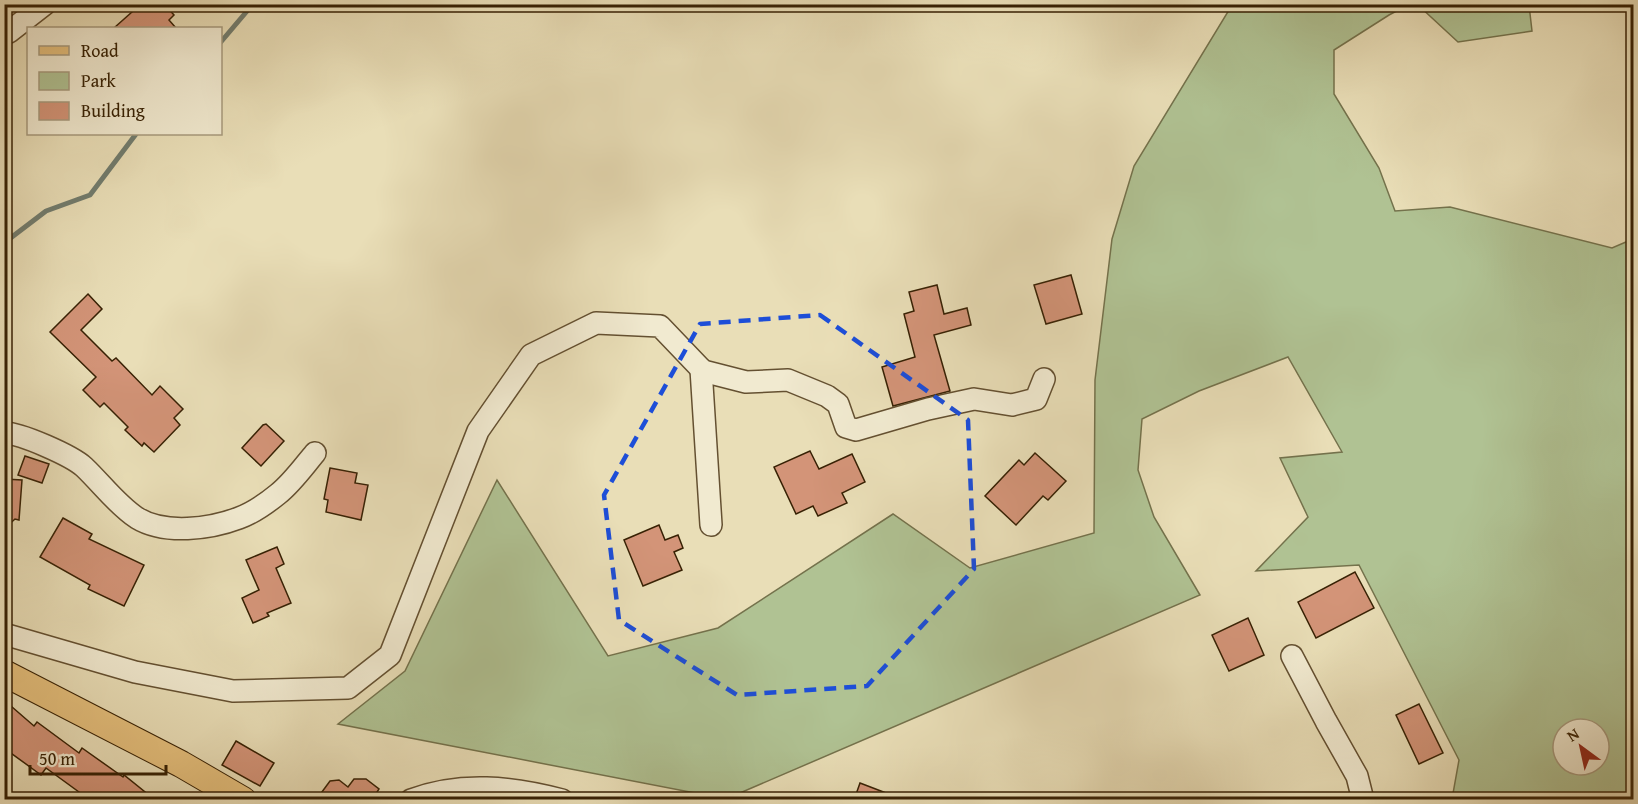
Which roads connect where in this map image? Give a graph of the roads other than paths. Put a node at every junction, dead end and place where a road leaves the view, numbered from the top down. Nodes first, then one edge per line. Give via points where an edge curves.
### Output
1 (45, 4) edge
2 (9, 32) dead end
3 (701, 369) junction
4 (1044, 379) dead end
5 (4, 433) edge
6 (315, 453) dead end
7 (711, 525) dead end
8 (4, 634) edge
9 (1292, 656) dead end
10 (4, 673) edge
11 (243, 800) edge
12 (411, 800) edge
13 (562, 800) edge
14 (1363, 800) edge

1 - 2 street
3 - 4 street via 746,382 788,380 838,404 846,427 856,430 974,399 1012,405 1036,399
3 - 7 street
3 - 8 street via 660,326 596,323 531,355 478,431 390,656 348,688 233,691 135,672
5 - 6 street via 47,447 81,465 137,518 174,529 217,525 241,518 281,492
9 - 14 street via 1357,776
10 - 11 main road
12 - 13 street via 454,789 484,787

